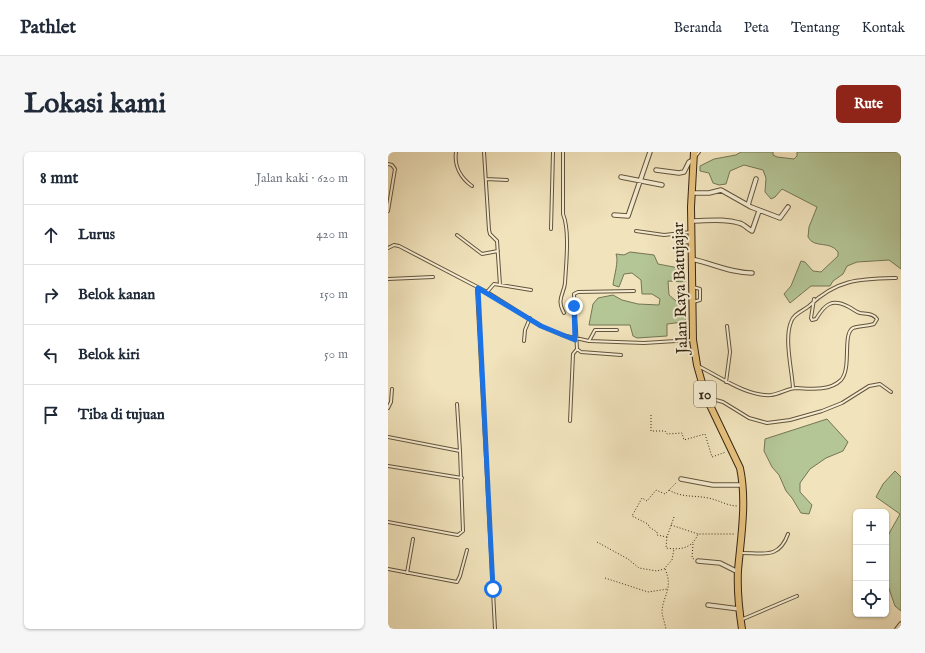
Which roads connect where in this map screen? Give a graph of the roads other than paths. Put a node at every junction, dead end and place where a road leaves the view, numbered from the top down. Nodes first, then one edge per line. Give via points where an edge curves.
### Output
1 (456, 152) edge
2 (484, 152) edge
3 (553, 152) edge
4 (563, 152) edge
5 (650, 152) edge
6 (699, 152) edge
7 (693, 157) edge
8 (388, 164) edge
9 (656, 170) dead end
10 (621, 176) dead end
11 (486, 179) junction
12 (756, 179) dead end
13 (507, 180) dead end
14 (640, 181) junction
15 (662, 185) dead end
16 (472, 186) dead end
17 (691, 192) junction
18 (748, 205) junction
19 (788, 207) dead end
20 (388, 211) edge
21 (760, 211) junction
22 (614, 215) dead end
23 (691, 221) junction
24 (551, 229) dead end
25 (636, 231) dead end
26 (691, 232) junction
27 (456, 234) dead end
28 (692, 242) junction
29 (678, 243) dead end
30 (388, 248) edge
31 (498, 250) junction
32 (691, 259) junction
33 (752, 273) dead end
34 (434, 277) dead end
35 (896, 278) dead end
36 (388, 279) edge
37 (500, 284) junction
38 (691, 287) junction
39 (478, 288) junction
40 (531, 290) dead end
41 (634, 291) dead end
42 (486, 292) junction
43 (814, 299) junction
44 (692, 302) junction
45 (564, 313) dead end
46 (530, 318) junction
47 (727, 326) dead end
48 (617, 330) dead end
49 (575, 340) junction
50 (693, 340) junction
51 (524, 341) dead end
52 (589, 341) junction
53 (577, 349) junction
54 (620, 355) dead end
55 (697, 365) junction
56 (726, 382) junction
57 (793, 388) junction
58 (392, 389) dead end
59 (891, 392) dead end
60 (706, 397) junction
61 (457, 404) dead end
62 (388, 408) edge
63 (570, 421) dead end
64 (388, 437) edge
65 (460, 450) junction
66 (388, 466) edge
67 (462, 478) junction
68 (681, 479) road end
69 (743, 485) junction
70 (388, 522) edge
71 (788, 534) dead end
72 (413, 539) dead end
73 (467, 550) dead end
74 (740, 553) junction
75 (698, 561) road end
76 (388, 569) edge
77 (738, 572) junction
78 (407, 573) junction
79 (797, 596) dead end
80 (708, 605) dead end
81 (740, 609) junction
82 (741, 620) junction
83 (901, 624) edge
84 (495, 629) edge
85 (742, 629) edge
86 (897, 629) edge

1 - 16 lane via 455,159 464,180
2 - 11 lane
3 - 24 lane
4 - 45 lane via 563,214 566,237 565,285 560,299
5 - 14 street
6 - 7 lane
7 - 9 street via 684,172
7 - 17 highway, Jalan Raya Batujajar / 10
8 - 20 lane via 395,169
10 - 14 street
11 - 13 lane
11 - 31 lane via 489,230 496,239
12 - 18 street
14 - 15 street
14 - 22 street via 628,216
17 - 18 street via 709,193 721,190
17 - 23 highway, Jalan Raya Batujajar / 10
18 - 21 street
19 - 21 street via 780,218
21 - 23 street via 752,231 731,221
23 - 26 highway, Jalan Raya Batujajar / 10
25 - 26 lane via 664,235
26 - 28 highway, Jalan Raya Batujajar / 10
27 - 31 lane via 482,254
28 - 29 lane
28 - 32 highway, Jalan Raya Batujajar / 10
30 - 39 lane via 399,246
31 - 37 lane
32 - 33 street via 730,271
32 - 38 highway, Jalan Raya Batujajar / 10
34 - 36 lane
35 - 43 lane via 851,280
37 - 40 lane
37 - 42 lane via 492,285
38 - 44 highway, Jalan Raya Batujajar / 10
38 - 44 lane via 702,292 700,300
39 - 42 lane
39 - 84 lane
41 - 49 lane via 574,294
42 - 46 lane
43 - 57 lane via 809,306 793,317 790,323 788,354
43 - 57 lane via 812,320 816,319 829,304 838,303 858,312 872,314 877,319 874,324 851,330 848,336 846,370 841,380 820,389
44 - 50 highway, Jalan Raya Batujajar / 10
46 - 49 lane
46 - 51 lane
47 - 56 lane via 730,352
48 - 52 lane via 595,330
49 - 52 lane
49 - 53 lane
50 - 52 lane via 644,343
50 - 55 highway, Jalan Raya Batujajar / 10
53 - 54 lane via 581,352
53 - 63 lane via 573,354
55 - 56 lane
55 - 60 highway, Jalan Raya Batujajar / 10
56 - 57 lane via 752,392 770,395
58 - 62 lane
59 - 60 lane via 880,384 869,386 842,403 822,411 767,423 749,418 723,402
60 - 69 highway, Jalan Raya Batujajar / 10 via 740,468
61 - 65 lane
64 - 65 lane
65 - 67 lane
66 - 67 lane
67 - 70 lane via 461,534
68 - 69 street via 714,485
69 - 74 highway, Jalan Raya Batujajar / 10
71 - 74 lane via 782,547 777,551
72 - 78 lane
73 - 78 lane via 457,582
74 - 77 highway, Jalan Raya Batujajar / 10
75 - 77 street via 720,563
76 - 78 lane
77 - 81 highway, Jalan Raya Batujajar / 10
79 - 82 lane
80 - 81 street
81 - 82 highway, Jalan Raya Batujajar / 10
82 - 85 highway, Jalan Raya Batujajar / 10
83 - 86 street

